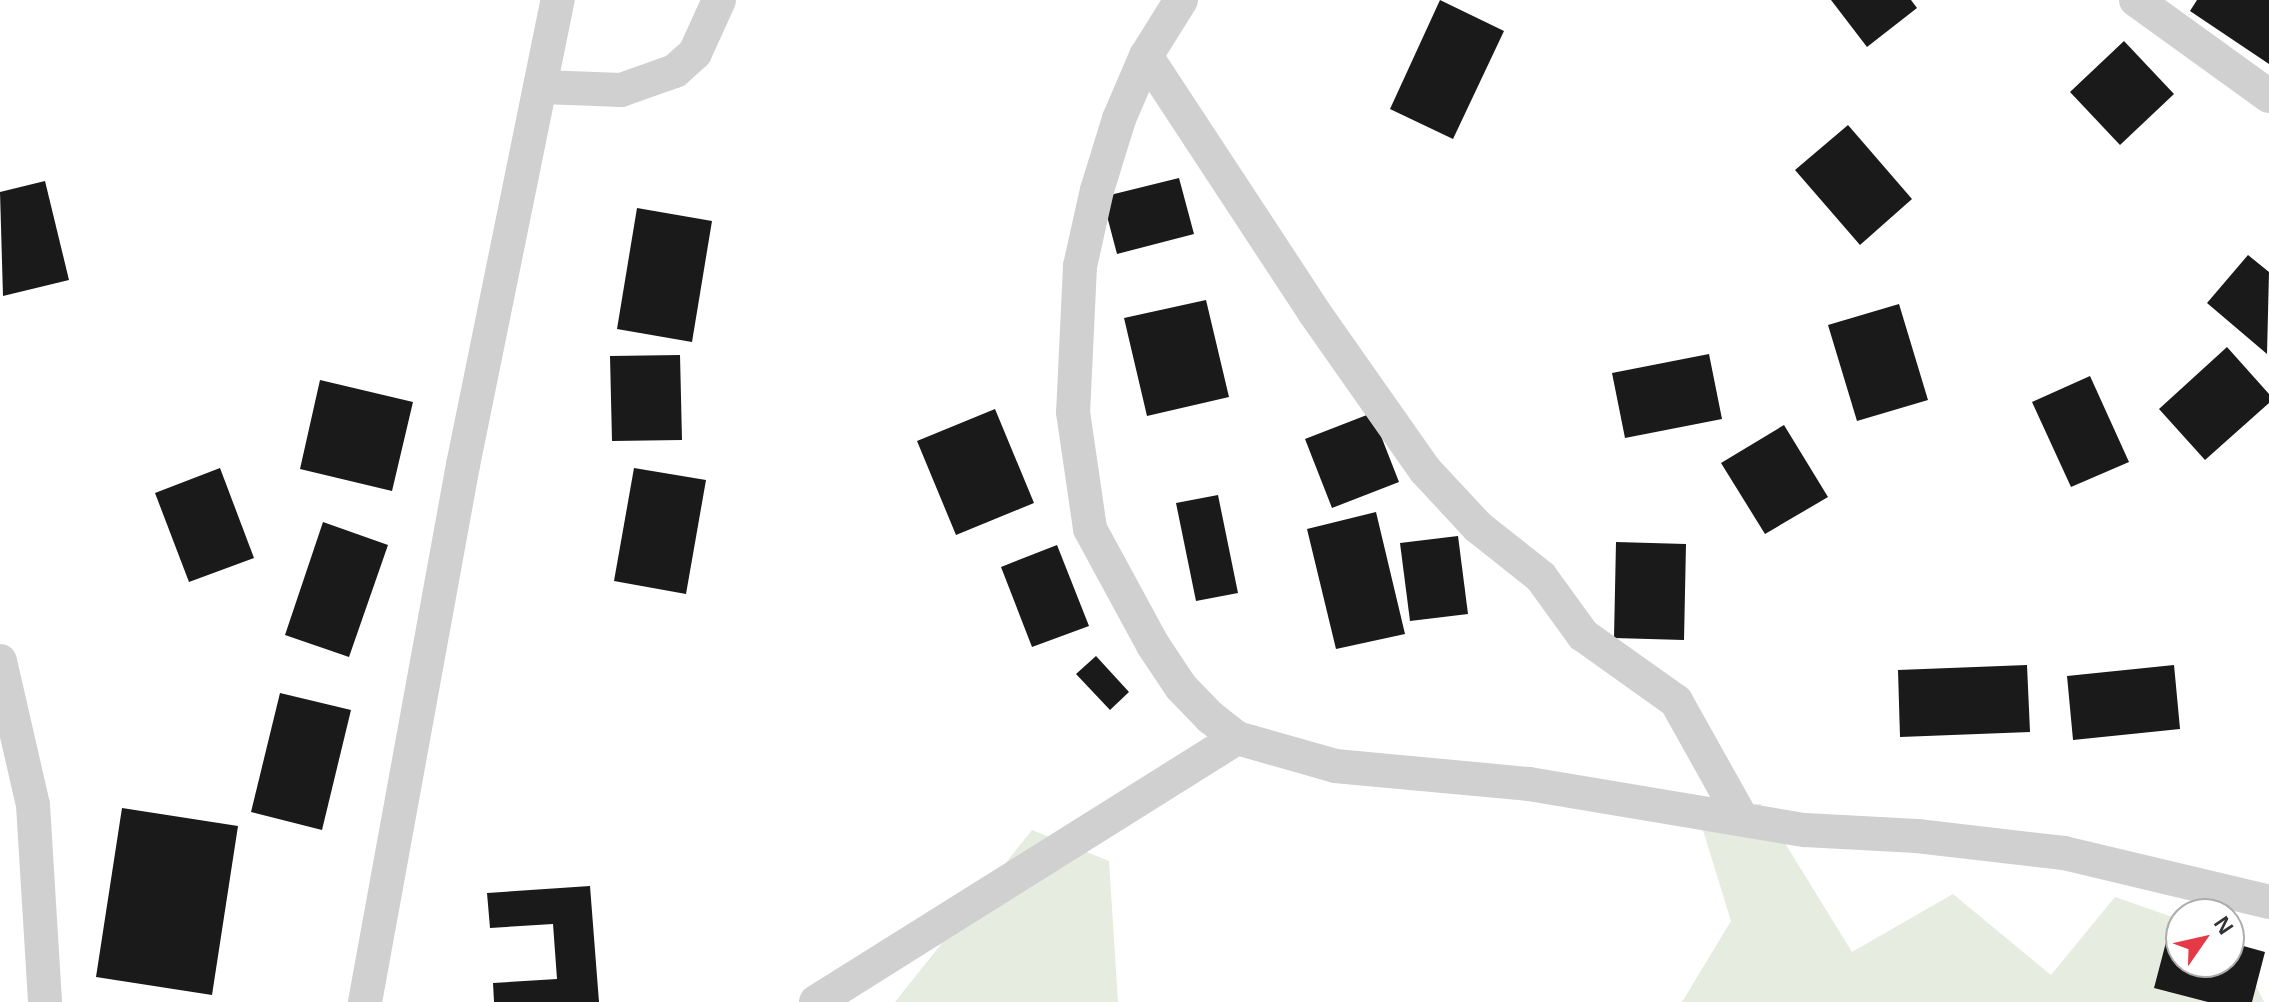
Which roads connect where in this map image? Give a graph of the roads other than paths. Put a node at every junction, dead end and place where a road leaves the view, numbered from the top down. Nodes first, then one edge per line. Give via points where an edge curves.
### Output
1 (558, 0) edge
2 (719, 0) edge
3 (1181, 0) edge
4 (2136, 0) edge
5 (1146, 56) junction
6 (543, 87) junction
7 (2269, 96) edge
8 (0, 661) edge
9 (1237, 738) junction
10 (1742, 819) junction
11 (2269, 902) edge
12 (45, 1002) edge
13 (365, 1002) edge
14 (816, 1002) edge

1 - 6 street
2 - 6 street via 695,53 675,71 621,90
3 - 5 street
4 - 7 street
5 - 9 street via 1119,119 1080,266 1073,412 1078,474 1090,529 1153,645 1181,687
5 - 10 street via 1425,470 1478,527 1541,577 1583,635 1676,701
6 - 13 street via 460,480
8 - 12 street via 33,805
9 - 10 street via 1335,766 1529,784
9 - 14 street
10 - 11 street via 1805,830 2064,853

